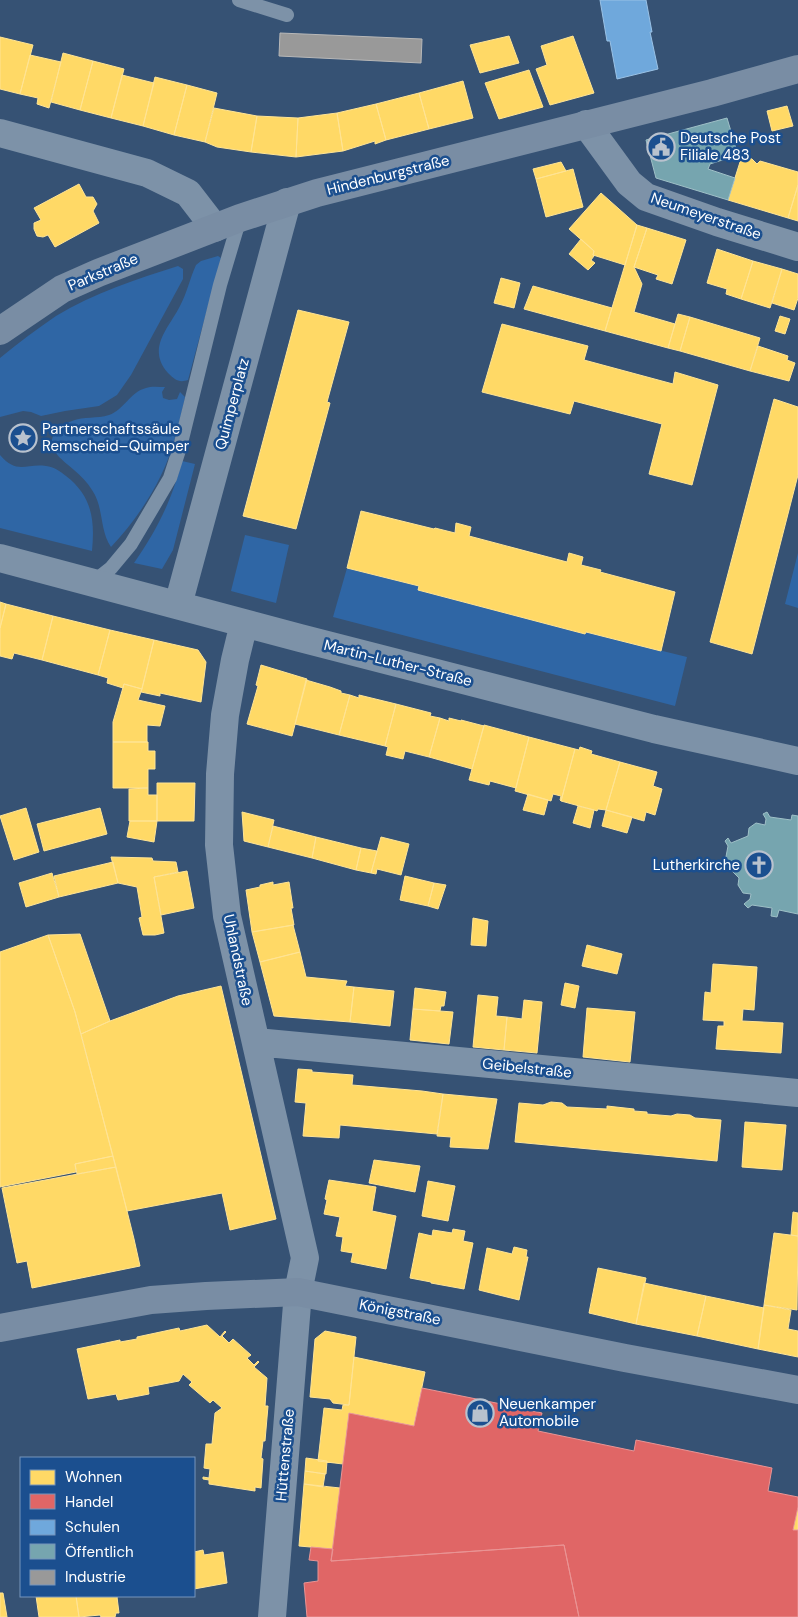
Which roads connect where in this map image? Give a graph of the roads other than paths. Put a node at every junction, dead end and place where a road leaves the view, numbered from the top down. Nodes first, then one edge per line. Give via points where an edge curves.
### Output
1 (239, 0) edge
2 (288, 16) dead end
3 (798, 69) edge
4 (586, 124) junction
5 (0, 133) edge
6 (287, 202) junction
7 (240, 218) junction
8 (214, 228) junction
9 (798, 247) edge
10 (0, 331) edge
11 (0, 558) edge
12 (92, 583) junction
13 (178, 605) junction
14 (244, 623) junction
15 (798, 761) edge
16 (256, 1042) junction
17 (798, 1093) edge
18 (298, 1292) junction
19 (0, 1328) edge
20 (798, 1390) edge
21 (272, 1617) edge

1 - 2 lane
3 - 4 street, Hindenburgstraße
4 - 6 street, Hindenburgstraße
4 - 9 street, Neumeyerstraße via 629,183 646,197
5 - 8 street via 147,174 188,194
6 - 7 street, Hindenburgstraße
6 - 13 street, Quimperplatz
7 - 8 street, Hindenburgstraße
7 - 12 lane via 170,478 131,544
8 - 10 street, Parkstraße via 62,289
11 - 12 street, Martin-Luther-Straße
12 - 13 street, Martin-Luther-Straße
13 - 14 street, Martin-Luther-Straße
14 - 15 street, Martin-Luther-Straße via 654,729
14 - 16 street, Uhlandstraße via 225,715 220,774 220,845 227,916
16 - 17 street, Geibelstraße
16 - 18 street, Uhlandstraße via 305,1258
18 - 19 street, Königstraße via 151,1300
18 - 20 street, Königstraße
18 - 21 street, Hüttenstraße

